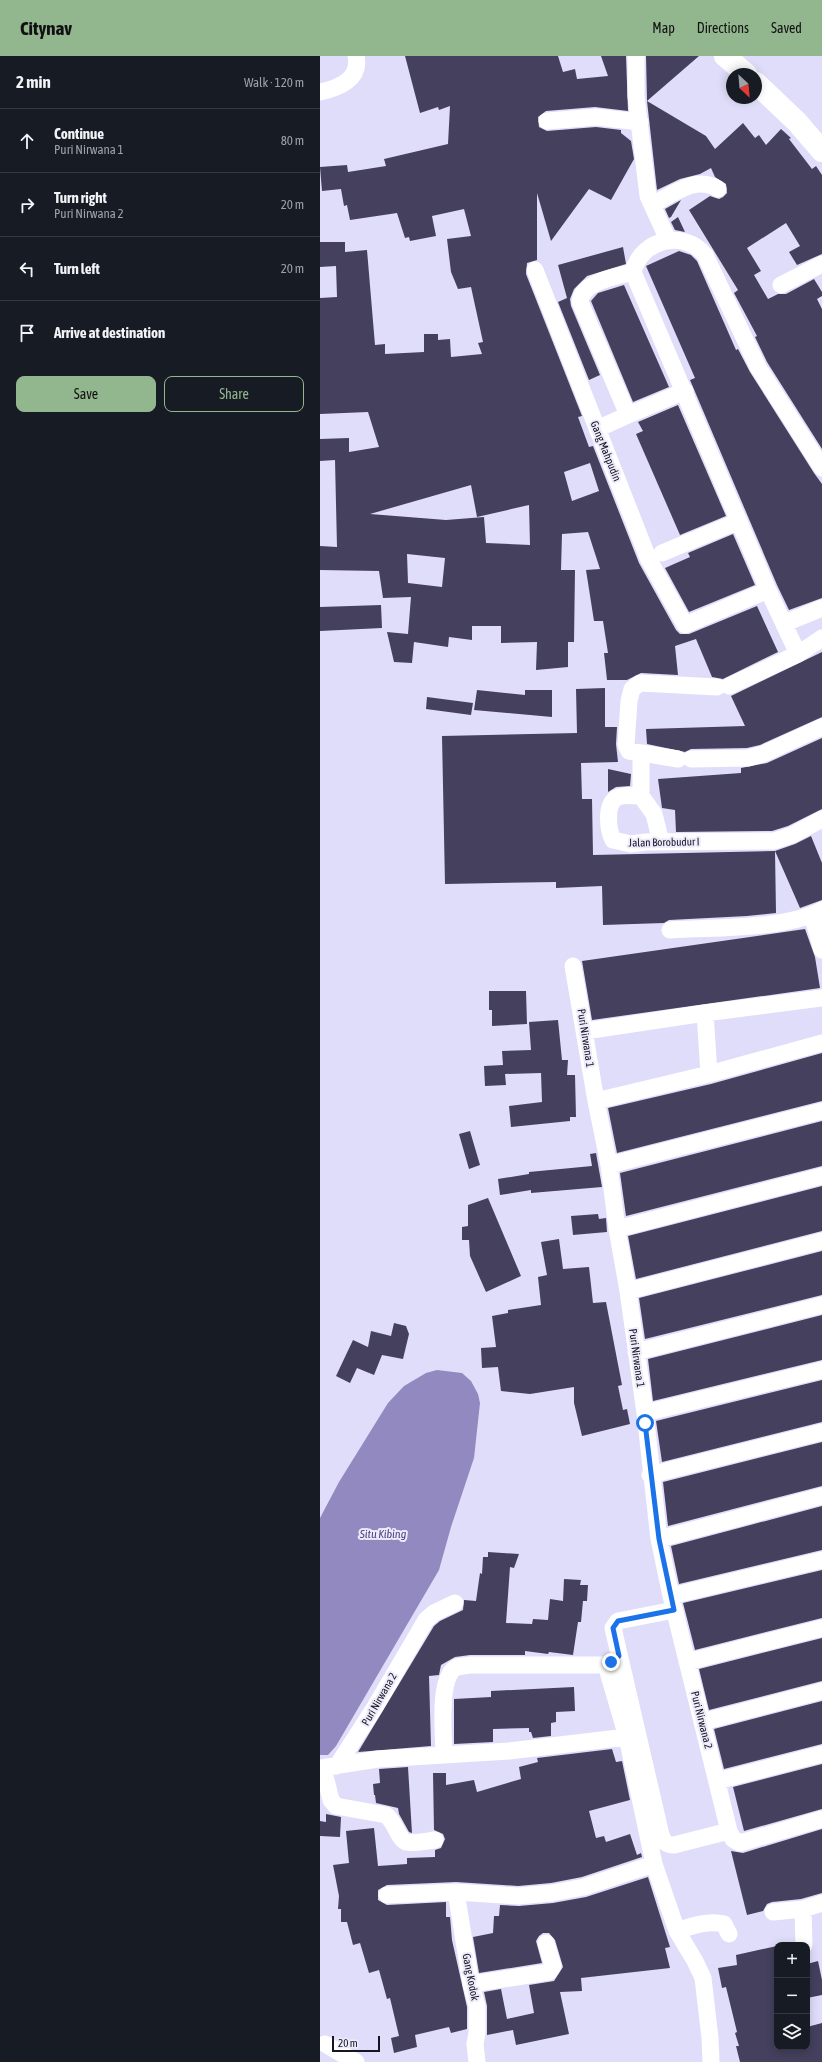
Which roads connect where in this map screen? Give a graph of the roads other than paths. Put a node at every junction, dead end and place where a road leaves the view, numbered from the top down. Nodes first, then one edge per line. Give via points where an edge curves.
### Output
1 (356, 56) edge
2 (636, 56) edge
3 (724, 56) edge
4 (739, 68) edge
5 (762, 89) edge
6 (320, 92) edge
7 (547, 120) dead end
8 (640, 122) junction
9 (822, 151) edge
10 (718, 189) dead end
11 (652, 205) junction
12 (668, 240) junction
13 (822, 264) edge
14 (534, 270) dead end
15 (633, 272) junction
16 (781, 286) dead end
17 (684, 391) junction
18 (628, 415) junction
19 (597, 429) junction
20 (822, 468) edge
21 (739, 521) junction
22 (662, 553) dead end
23 (768, 590) junction
24 (822, 608) edge
25 (785, 623) junction
26 (822, 638) edge
27 (798, 654) junction
28 (822, 727) edge
29 (640, 754) junction
30 (641, 796) junction
31 (820, 824) edge
32 (661, 842) junction
33 (817, 913) edge
34 (670, 930) dead end
35 (822, 950) edge
36 (573, 966) dead end
37 (822, 998) edge
38 (705, 1013) junction
39 (585, 1031) junction
40 (822, 1043) edge
41 (709, 1074) junction
42 (596, 1101) junction
43 (822, 1111) edge
44 (609, 1165) junction
45 (822, 1176) edge
46 (617, 1229) junction
47 (822, 1241) edge
48 (628, 1291) junction
49 (822, 1305) edge
50 (636, 1352) junction
51 (822, 1370) edge
52 (645, 1413) junction
53 (822, 1432) edge
54 (650, 1475) junction
55 (822, 1496) edge
56 (659, 1539) junction
57 (822, 1560) edge
58 (455, 1603) dead end
59 (672, 1603) junction
60 (822, 1628) edge
61 (613, 1660) junction
62 (687, 1662) junction
63 (822, 1691) edge
64 (702, 1722) junction
65 (627, 1738) junction
66 (822, 1754) edge
67 (444, 1755) junction
68 (327, 1767) edge
69 (717, 1782) junction
70 (822, 1820) edge
71 (734, 1837) junction
72 (435, 1840) dead end
73 (654, 1864) junction
74 (456, 1892) junction
75 (387, 1895) dead end
76 (822, 1902) edge
77 (803, 1909) junction
78 (773, 1912) dead end
79 (678, 1931) junction
80 (729, 1934) dead end
81 (804, 1942) edge
82 (546, 1943) dead end
83 (471, 1984) junction
84 (325, 2044) dead end
85 (356, 2062) edge
86 (477, 2062) edge
87 (711, 2062) edge

1 - 6 street via 355,73 348,81
2 - 8 street via 636,96
3 - 4 main road
5 - 9 main road via 797,122
7 - 8 street via 596,118
8 - 11 street via 648,196
10 - 11 street via 699,182
11 - 12 street
12 - 15 street via 639,255
12 - 20 street via 688,242 705,255 758,367
13 - 16 street
14 - 19 street, Gang Mahpudin
15 - 17 street
15 - 18 street via 593,284 581,295 580,302
17 - 18 street
17 - 21 street
18 - 19 street
19 - 23 street, Gang Mahpudin via 648,558 685,625
21 - 22 street
21 - 23 street
23 - 25 street
24 - 25 street
25 - 27 street
26 - 27 street
27 - 29 street via 723,686 640,684 632,689 626,745 629,751
28 - 29 street via 763,754 748,758 684,759
29 - 30 street
30 - 32 street via 654,814
30 - 32 street, Jalan Borobudur I via 624,796 614,801 609,814 613,840 624,844
31 - 32 street, Jalan Borobudur I via 774,841
33 - 34 street via 777,924
33 - 35 street
36 - 39 street, Puri Nirwana 1
37 - 38 street
38 - 39 street
38 - 41 street
39 - 42 street, Puri Nirwana 1
40 - 41 street
41 - 42 street
42 - 44 street, Puri Nirwana 1
43 - 44 street
44 - 46 street, Puri Nirwana 1
45 - 46 street
46 - 48 street, Puri Nirwana 1
47 - 48 street
48 - 50 street, Puri Nirwana 1
49 - 50 street
50 - 52 street, Puri Nirwana 1
51 - 52 street
52 - 54 street, Puri Nirwana 1
53 - 54 street
54 - 56 street, Puri Nirwana 1
55 - 56 street
56 - 59 street, Puri Nirwana 1
57 - 59 street
58 - 68 street, Puri Nirwana 2 via 426,1620 375,1707
59 - 61 street via 618,1621 613,1628
59 - 62 street, Puri Nirwana 2
60 - 62 street
61 - 65 street
61 - 67 street via 457,1667 447,1677 445,1687
61 - 71 street via 664,1842 674,1845
62 - 64 street, Puri Nirwana 2
63 - 64 street
64 - 69 street, Puri Nirwana 2
65 - 67 street via 509,1751
65 - 73 street
66 - 69 street
67 - 68 street via 378,1759
68 - 72 street via 331,1800 336,1806 386,1815 391,1818 402,1840 407,1843
69 - 71 street, Puri Nirwana 2
70 - 71 street
73 - 74 street via 584,1887 552,1893 518,1896
73 - 79 street
74 - 75 street
74 - 83 street, Gang Kodok
76 - 77 street
77 - 78 street
77 - 81 street
79 - 80 street via 718,1923 724,1924
79 - 87 street via 703,1978
82 - 83 street via 553,1966 550,1972
83 - 86 street, Gang Kodok via 477,2006
84 - 85 street

